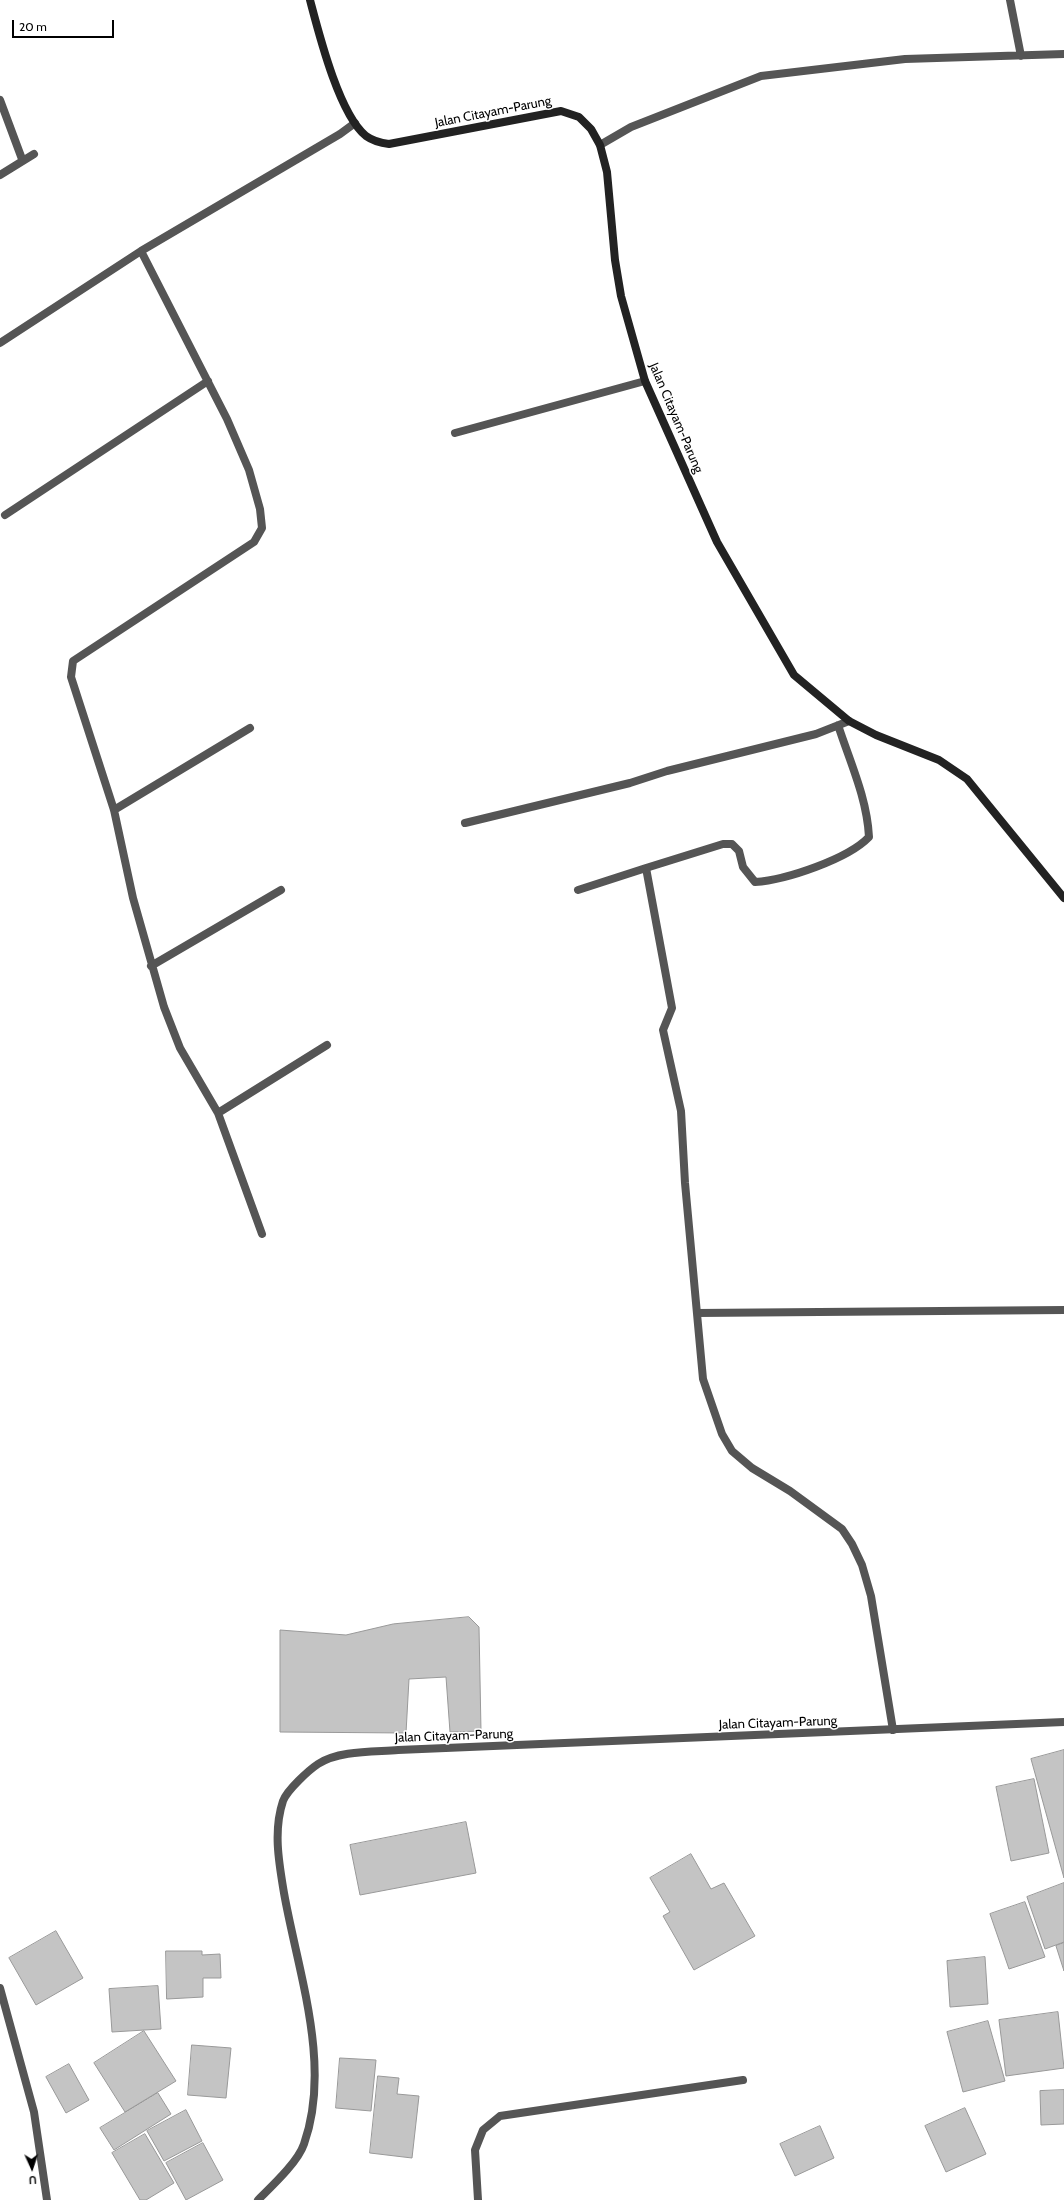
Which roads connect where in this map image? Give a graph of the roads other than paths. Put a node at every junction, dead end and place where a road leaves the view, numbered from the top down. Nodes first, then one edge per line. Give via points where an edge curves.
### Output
1 (310, 0) edge
2 (1010, 0) edge
3 (1064, 54) edge
4 (1022, 56) junction
5 (0, 100) edge
6 (355, 123) junction
7 (600, 145) junction
8 (34, 154) dead end
9 (22, 159) junction
10 (0, 175) edge
11 (141, 251) junction
12 (0, 343) edge
13 (208, 381) junction
14 (645, 381) junction
15 (455, 434) dead end
16 (5, 515) dead end
17 (849, 721) junction
18 (838, 725) junction
19 (250, 728) dead end
20 (114, 810) junction
21 (465, 823) dead end
22 (646, 868) junction
23 (282, 890) dead end
24 (578, 890) dead end
25 (1064, 898) edge
26 (151, 966) junction
27 (327, 1045) dead end
28 (218, 1113) junction
29 (262, 1234) dead end
30 (1064, 1310) edge
31 (698, 1313) junction
32 (1064, 1722) edge
33 (893, 1730) junction
34 (0, 1988) edge
35 (743, 2080) dead end
36 (47, 2200) edge
37 (258, 2200) edge
38 (478, 2200) edge

1 - 6 main road, Jalan Citayam-Parung via 337,88
2 - 4 street
3 - 4 street
4 - 7 street via 905,59 761,76 631,127
5 - 9 street
6 - 7 main road, Jalan Citayam-Parung via 366,136 389,144 560,111 580,117
6 - 11 street
7 - 14 main road, Jalan Citayam-Parung via 607,172 621,296
8 - 9 street
9 - 10 street
11 - 12 street
11 - 13 street
13 - 16 street
13 - 20 street via 249,470 260,508 262,528 254,542 73,661 71,677
14 - 15 street
14 - 17 main road, Jalan Citayam-Parung via 717,542 794,675
17 - 18 street
17 - 25 main road, Jalan Citayam-Parung via 876,735 939,760 967,780
18 - 21 street via 816,734 630,783
18 - 22 street via 862,793 869,837 860,846 818,866 772,881 755,882 744,867 739,851 732,844 723,844
19 - 20 street
20 - 26 street
22 - 24 street
22 - 31 street via 672,1008 663,1030 681,1111 685,1183
23 - 26 street
26 - 28 street via 180,1048
27 - 28 street
28 - 29 street
30 - 31 street
31 - 33 street via 703,1379 722,1434 732,1451 752,1468 790,1491 842,1529 862,1565 871,1596
32 - 33 street, Jalan Citayam-Parung
33 - 37 street, Jalan Citayam-Parung via 348,1753 319,1763 284,1799 278,1822 279,1858 315,2056 310,2115 304,2145 284,2174
34 - 36 street via 34,2112
35 - 38 street via 500,2116 483,2130 475,2150

